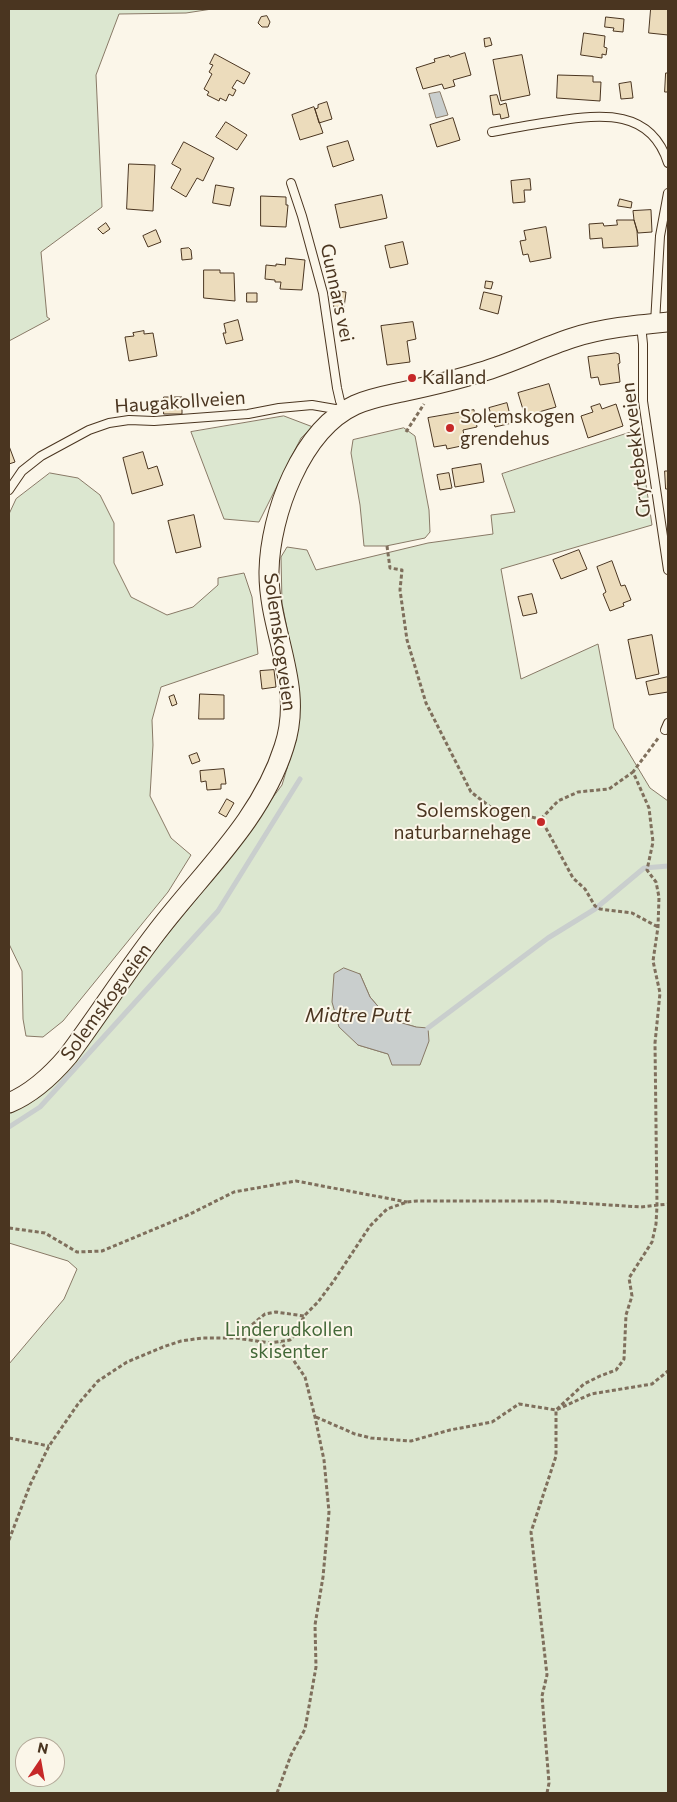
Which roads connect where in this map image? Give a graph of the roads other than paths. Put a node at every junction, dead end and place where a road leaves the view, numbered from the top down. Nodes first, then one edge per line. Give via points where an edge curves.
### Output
1 (492, 132) dead end
2 (668, 163) edge
3 (291, 183) dead end
4 (668, 194) edge
5 (655, 324) edge
6 (345, 410) junction
7 (9, 490) edge
8 (668, 570) edge
9 (9, 1103) edge

1 - 2 lane via 582,117 624,118 647,130 662,146
3 - 6 lane, Gunnars vei via 323,294 340,401
4 - 5 lane, Grytebekkveien via 658,251
5 - 6 street, Solemskogveien via 604,330 573,338 487,370 367,400
5 - 8 lane, Grytebekkveien via 643,344 643,401
6 - 7 lane, Haugakollveien via 312,405 248,414 109,423 40,456 22,471
6 - 9 street, Solemskogveien via 316,438 296,470 281,502 274,530 269,562 270,589 289,677 292,709 284,747 270,781 244,824 162,925 68,1056 40,1085

